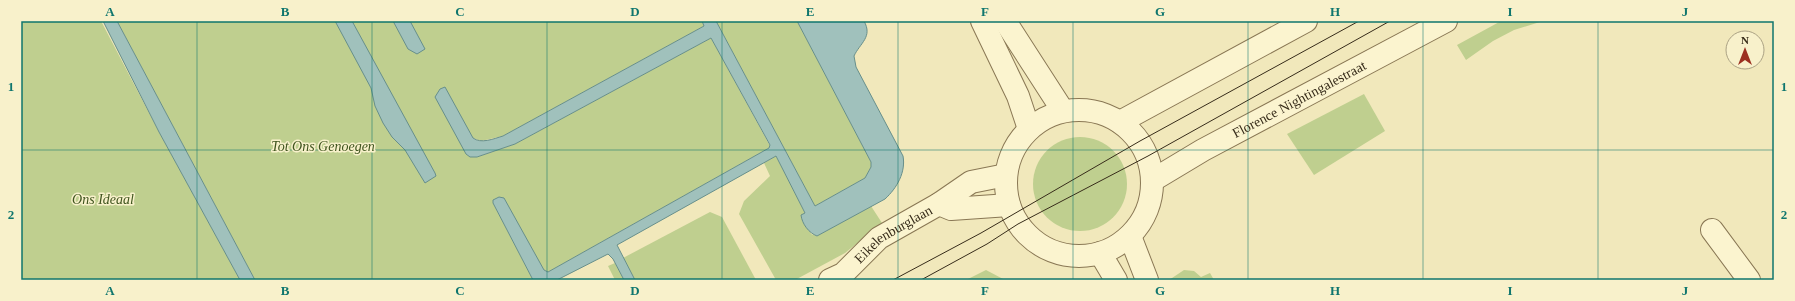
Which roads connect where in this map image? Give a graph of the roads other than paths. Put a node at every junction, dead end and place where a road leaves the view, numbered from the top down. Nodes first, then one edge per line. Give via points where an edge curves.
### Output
1 (982, 21) edge
2 (1306, 21) edge
3 (1446, 21) edge
4 (1014, 27) edge
5 (996, 50) junction
6 (1062, 111) junction
7 (1120, 122) junction
8 (1029, 129) junction
9 (1006, 175) junction
10 (1153, 180) junction
11 (939, 204) junction
12 (1009, 206) junction
13 (1712, 230) dead end
14 (1130, 236) junction
15 (1100, 253) junction
16 (830, 280) edge
17 (1116, 280) edge
18 (1147, 280) edge
19 (1749, 280) edge

1 - 5 street
2 - 7 street
3 - 10 street, Florence Nightingalestraat via 1203,150
4 - 5 street
4 - 6 street
5 - 8 street via 1018,96
6 - 7 street via 1083,109
6 - 8 street
7 - 10 street via 1140,141 1148,156
8 - 9 street via 1015,147
9 - 11 street, Eikelenburglaan via 971,182
9 - 12 street
10 - 14 street via 1150,201 1143,220
11 - 12 street, Eikelenburglaan via 950,209
11 - 16 street, Eikelenburglaan via 879,238 843,274
12 - 15 street via 1018,224 1034,241 1054,252 1077,256
13 - 19 street
14 - 15 street
14 - 18 street
15 - 17 street

